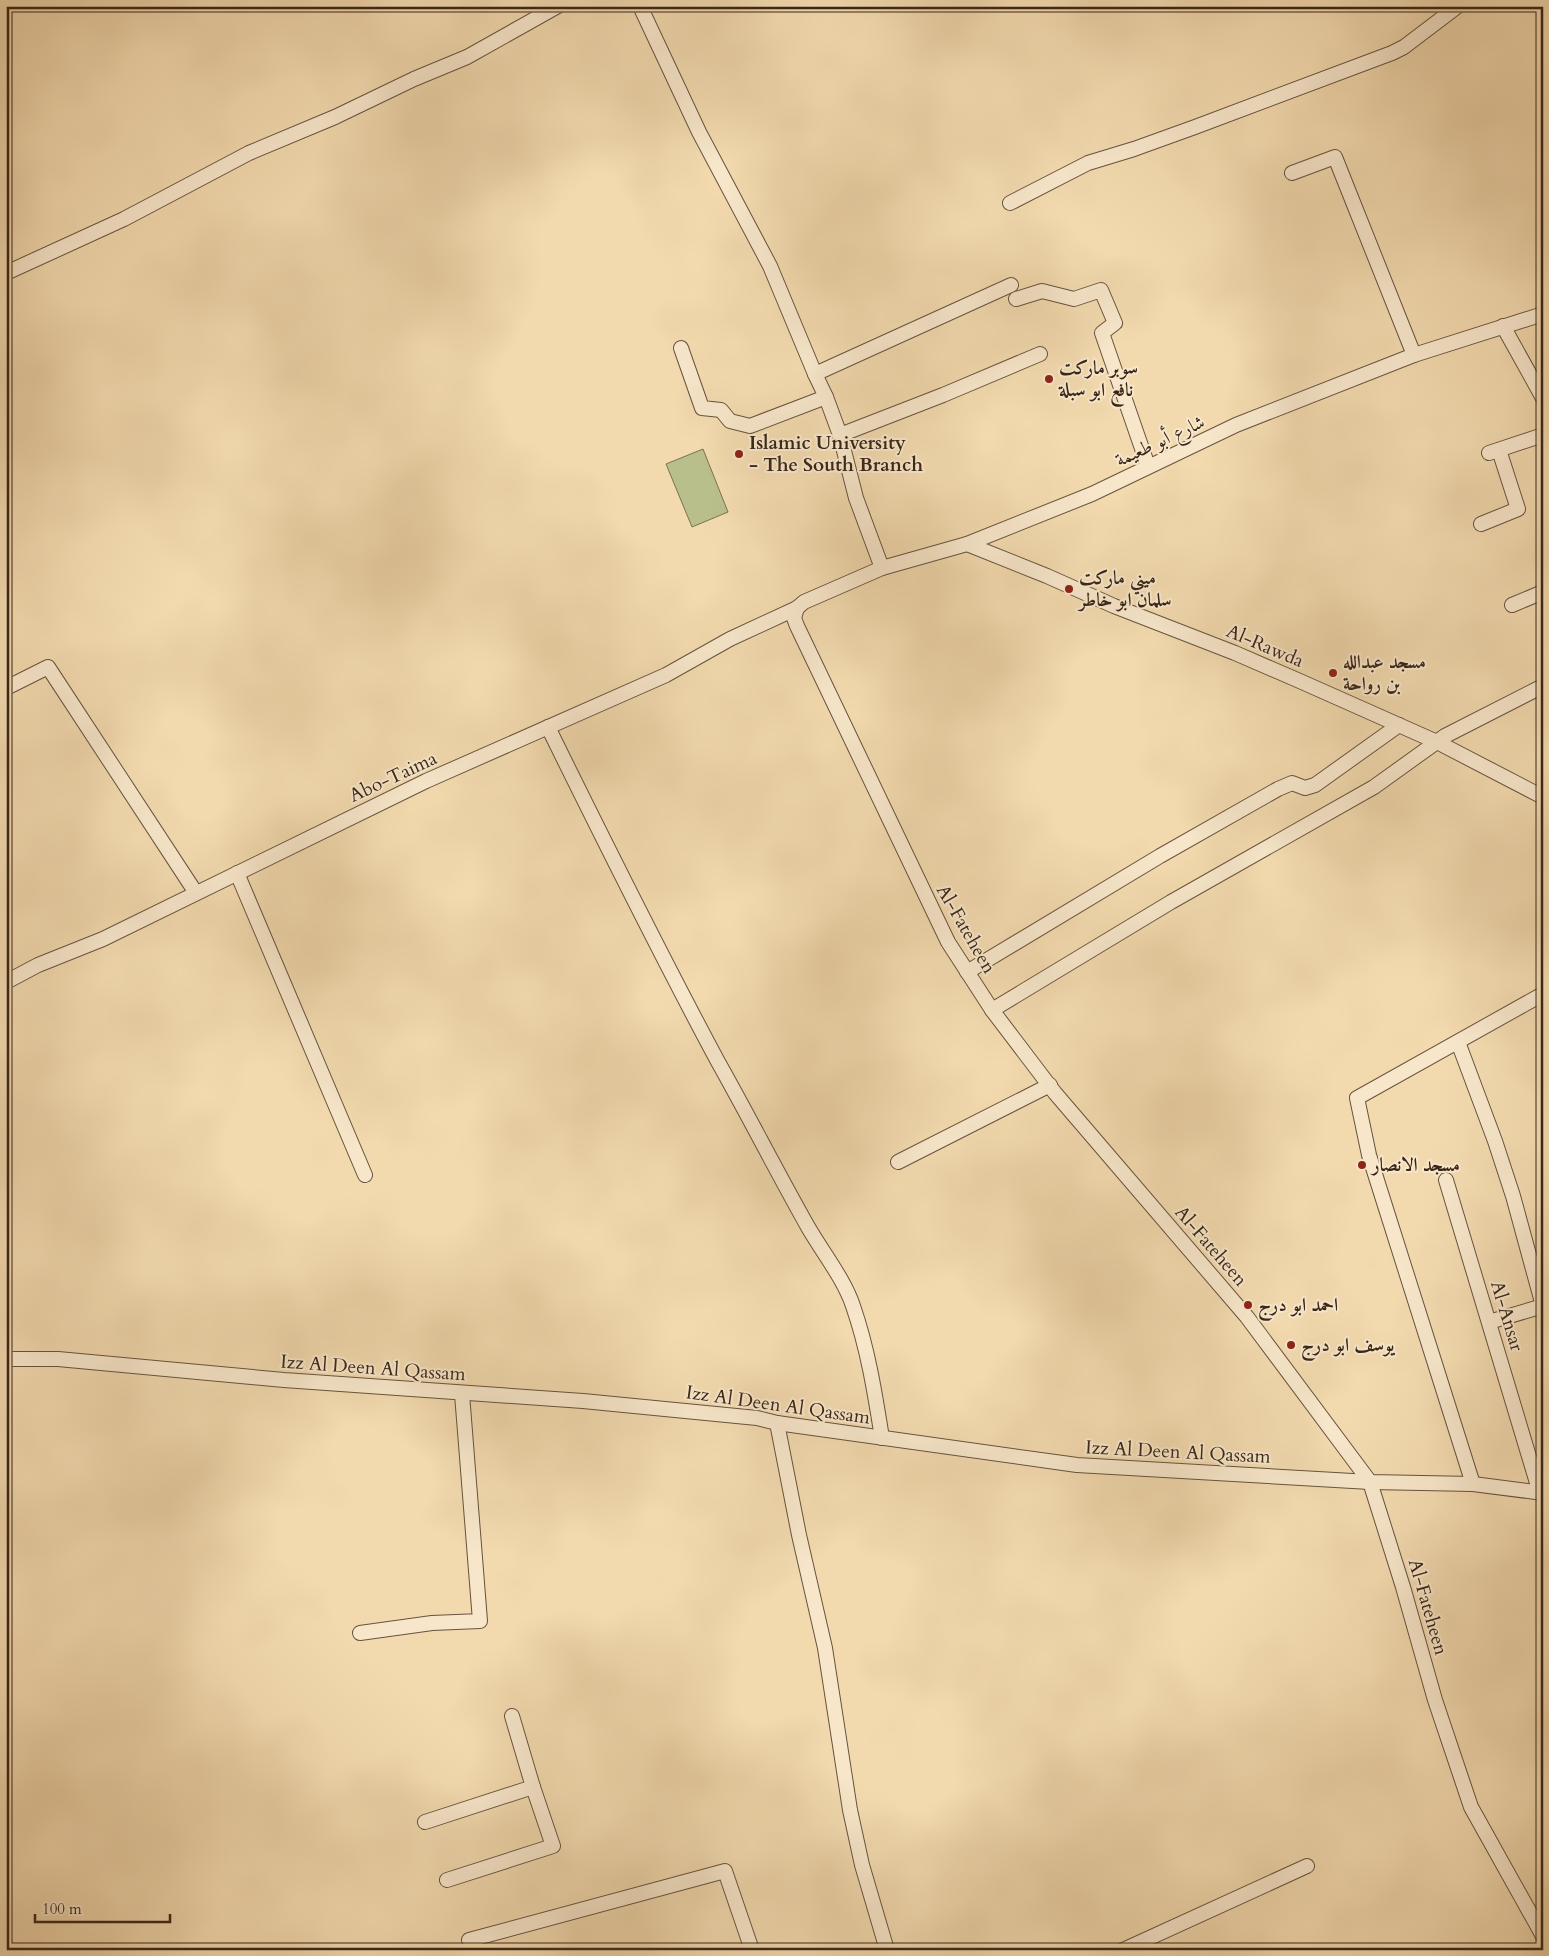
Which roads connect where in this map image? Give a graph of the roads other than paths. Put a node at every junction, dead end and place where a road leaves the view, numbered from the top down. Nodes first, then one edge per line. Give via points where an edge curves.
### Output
1 (558, 6) edge
2 (640, 6) edge
3 (1458, 6) edge
4 (1292, 173) dead end
5 (1010, 202) dead end
6 (6, 273) edge
7 (1011, 285) dead end
8 (1016, 299) dead end
9 (1543, 314) edge
10 (1504, 326) junction
11 (681, 348) dead end
12 (1040, 354) dead end
13 (1414, 355) junction
14 (814, 374) junction
15 (826, 397) junction
16 (1543, 398) edge
17 (840, 435) junction
18 (1543, 435) edge
19 (1148, 466) junction
20 (1481, 524) dead end
21 (967, 544) junction
22 (882, 568) junction
23 (1543, 592) edge
24 (1512, 605) dead end
25 (797, 608) junction
26 (1543, 686) edge
27 (6, 688) edge
28 (1399, 725) junction
29 (548, 727) junction
30 (1437, 742) junction
31 (1543, 797) edge
32 (237, 873) junction
33 (196, 893) junction
34 (967, 972) junction
35 (6, 982) edge
36 (1543, 994) edge
37 (992, 1010) junction
38 (1458, 1042) junction
39 (1050, 1085) junction
40 (898, 1162) dead end
41 (365, 1175) dead end
42 (1446, 1180) dead end
43 (1542, 1299) edge
44 (1489, 1322) junction
45 (6, 1359) edge
46 (462, 1394) junction
47 (777, 1423) junction
48 (882, 1438) junction
49 (1370, 1482) junction
50 (1472, 1484) junction
51 (1541, 1493) edge
52 (360, 1634) dead end
53 (512, 1716) dead end
54 (533, 1787) junction
55 (425, 1822) dead end
56 (1307, 1866) dead end
57 (447, 1880) dead end
58 (1543, 1936) edge
59 (469, 1940) dead end
60 (752, 1950) edge
61 (887, 1950) edge
62 (1123, 1950) edge

1 - 6 street via 466,57 249,153 124,219
2 - 14 street via 699,132 770,266
3 - 5 street via 1404,47 1195,128 1088,163
4 - 13 street via 1336,157
7 - 14 street
8 - 19 street via 1042,291 1074,299 1101,290 1115,323 1102,333
9 - 10 street, شارع أبو طعيمة
10 - 13 street, شارع أبو طعيمة
10 - 16 street
11 - 15 street via 702,408 721,410 730,422 750,426
12 - 17 street
13 - 19 street, شارع أبو طعيمة via 1236,425
14 - 15 street
15 - 17 street
17 - 22 street via 856,498
18 - 20 street via 1494,452 1518,509
19 - 21 street, شارع أبو طعيمة via 1092,494
21 - 22 street, شارع أبو طعيمة
21 - 28 street, Al-Rawda via 1235,653
22 - 25 street, شارع أبو طعيمة
23 - 24 street
25 - 29 street, Abo-Taima via 730,639 666,675
25 - 34 street, Al-Fateheen via 796,626 905,855 948,942
26 - 30 street
27 - 33 street via 48,667
28 - 30 street, Al-Rawda
28 - 34 street via 1315,785 1305,788 1292,783 1278,789 1152,860
29 - 32 street, Abo-Taima via 426,781
29 - 48 street via 629,892 709,1043 824,1256 845,1286 854,1306 872,1374
30 - 31 street, Al-Rawda
30 - 37 street via 1374,787 1172,902
32 - 33 street, Abo-Taima
32 - 41 street
33 - 35 street, Abo-Taima
34 - 37 street, Al-Fateheen
36 - 38 street
37 - 39 street, Al-Fateheen
38 - 43 street via 1513,1196
38 - 50 street via 1357,1098 1369,1155
39 - 40 street
39 - 49 street, Al-Fateheen via 1247,1316
42 - 44 street, Al-Ansar
43 - 44 street
44 - 51 street, Al-Ansar
45 - 46 street, Izz Al Deen Al Qassam via 58,1359
46 - 47 street, Izz Al Deen Al Qassam via 593,1402 757,1418
46 - 52 street via 480,1621 432,1623
47 - 48 street, Izz Al Deen Al Qassam
47 - 61 street via 825,1648 850,1810
48 - 49 street, Izz Al Deen Al Qassam via 1077,1465
49 - 50 street, Izz Al Deen Al Qassam
49 - 58 street, Al-Fateheen via 1468,1801
50 - 51 street, Izz Al Deen Al Qassam
53 - 54 street
54 - 55 street
54 - 57 street via 554,1846
56 - 62 street
59 - 60 street via 725,1871

